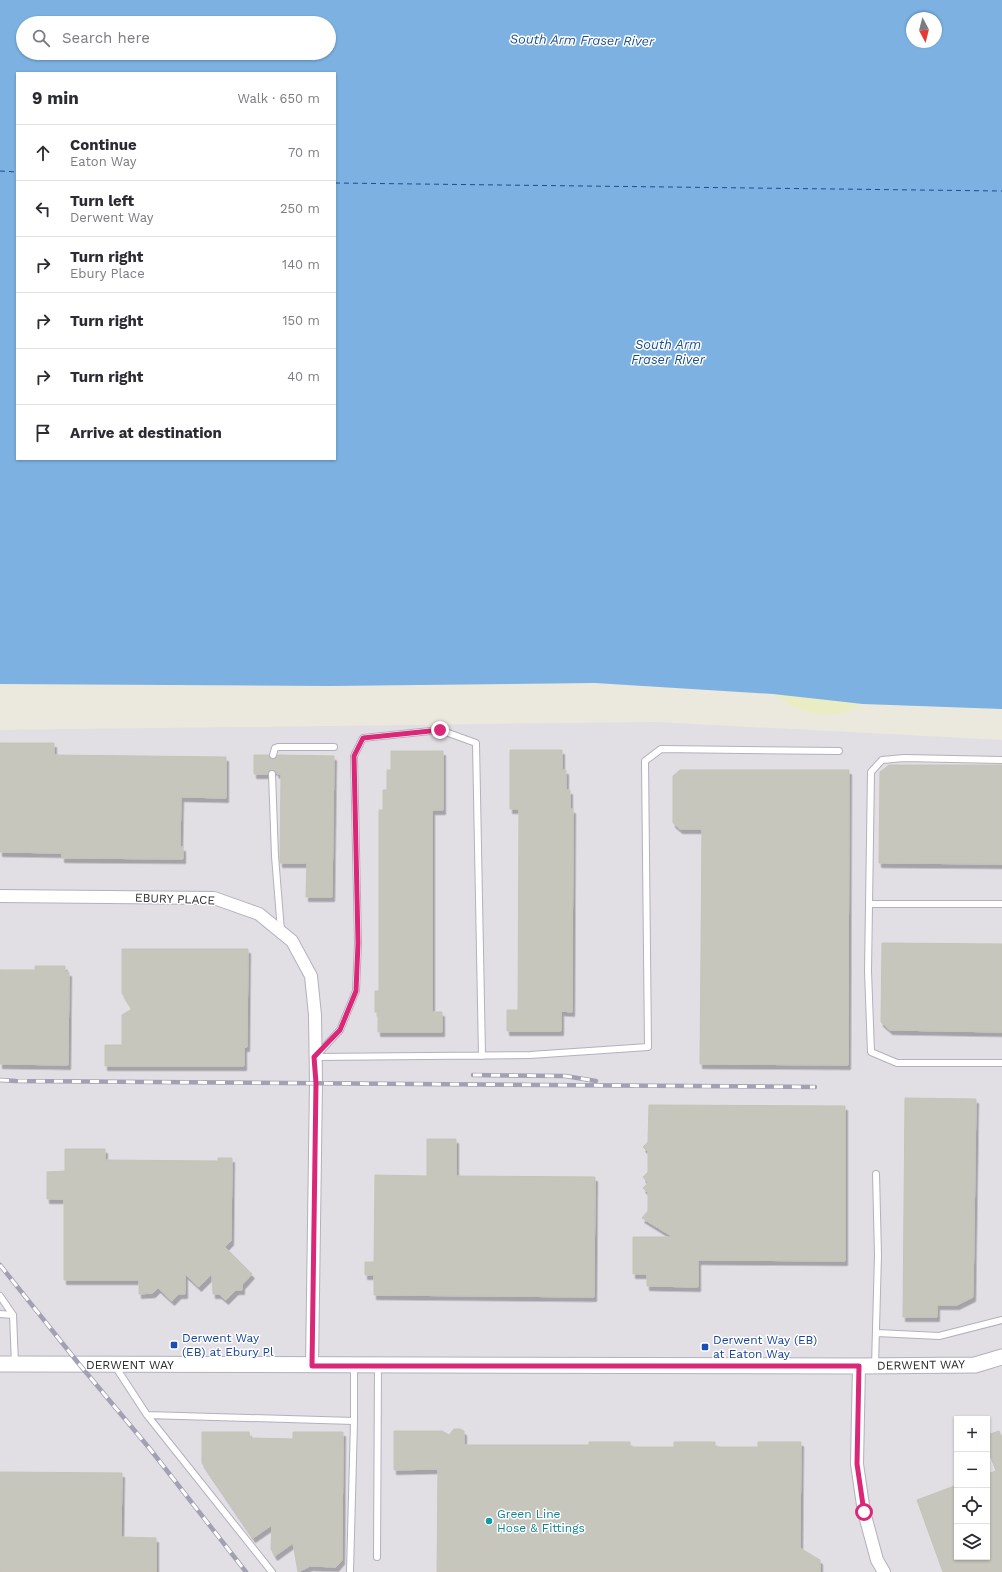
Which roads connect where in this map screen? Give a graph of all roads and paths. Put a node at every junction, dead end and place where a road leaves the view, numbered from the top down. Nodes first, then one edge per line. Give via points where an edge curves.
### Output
1 (334, 747) dead end
2 (839, 751) dead end
3 (273, 755) dead end
4 (1002, 760) edge
5 (272, 774) dead end
6 (0, 896) edge
7 (869, 904) junction
8 (1002, 904) edge
9 (281, 932) junction
10 (482, 1056) junction
11 (314, 1057) junction
12 (1002, 1063) edge
13 (876, 1174) dead end
14 (0, 1296) edge
15 (0, 1314) edge
16 (13, 1315) junction
17 (1002, 1320) edge
18 (877, 1333) junction
19 (1002, 1357) edge
20 (7, 1364) edge
21 (114, 1364) junction
22 (312, 1366) junction
23 (354, 1366) junction
24 (378, 1366) junction
25 (859, 1366) junction
26 (875, 1366) junction
27 (147, 1415) junction
28 (354, 1421) junction
29 (378, 1557) dead end
30 (272, 1572) edge
31 (350, 1572) edge
32 (884, 1572) edge

1 - 3 lane via 278,747 275,748
2 - 10 lane via 661,749 645,762 648,1047 530,1056
4 - 7 lane via 882,760 871,772
5 - 9 lane
6 - 9 street, EBURY PLACE via 214,898 259,914
7 - 8 lane
7 - 12 lane via 871,1052 897,1063
9 - 11 street, EBURY PLACE via 292,941 310,976 315,1015
10 - 11 lane
10 - 11 lane via 476,743 440,730 363,738 354,756 358,943 356,991 340,1030
11 - 22 street, EBURY PLACE via 316,1083
13 - 18 lane
14 - 16 lane
15 - 16 lane
16 - 20 lane
17 - 18 lane via 939,1336
18 - 26 lane
19 - 26 street, DERWENT WAY via 975,1365
20 - 21 street, DERWENT WAY
21 - 22 street, DERWENT WAY
21 - 27 lane
22 - 23 street, DERWENT WAY
23 - 24 street, DERWENT WAY
23 - 28 lane
24 - 25 street, DERWENT WAY
24 - 29 lane
25 - 26 street, DERWENT WAY
25 - 32 street via 857,1464 864,1512 877,1560
27 - 28 lane
27 - 30 lane
28 - 31 lane

